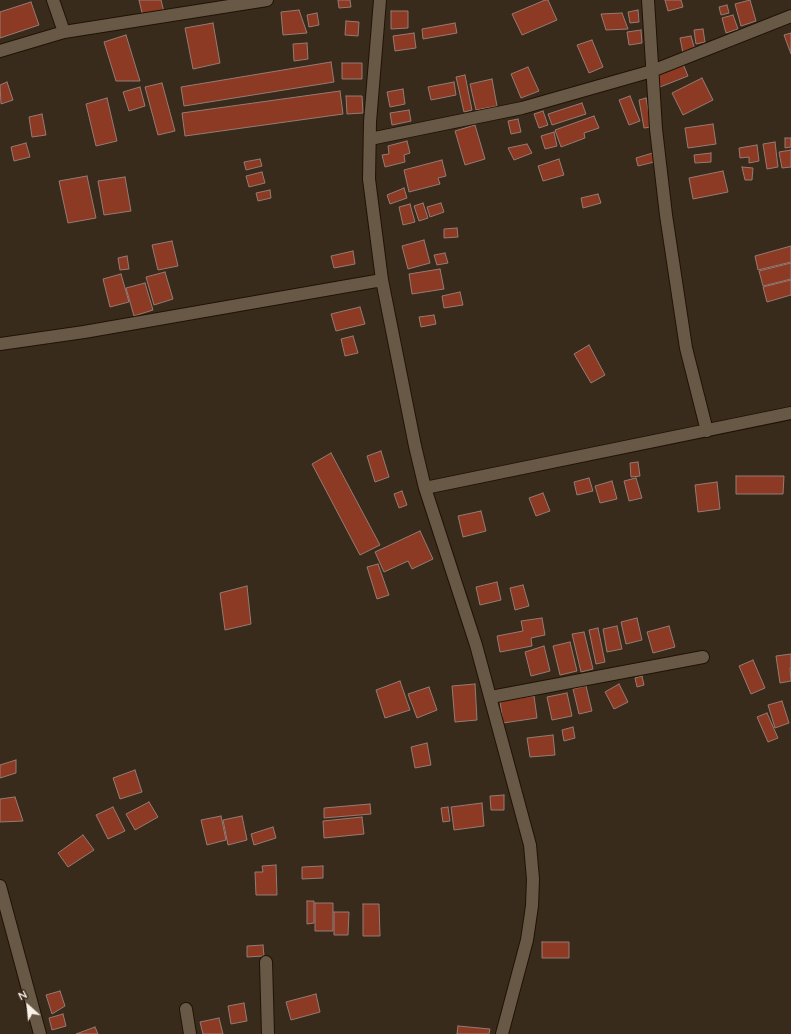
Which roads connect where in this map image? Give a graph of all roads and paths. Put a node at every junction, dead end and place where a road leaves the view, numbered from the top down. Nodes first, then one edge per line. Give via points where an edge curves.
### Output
1 (52, 0) edge
2 (267, 0) edge
3 (380, 0) edge
4 (648, 0) edge
5 (791, 16) edge
6 (64, 32) junction
7 (0, 51) edge
8 (652, 71) junction
9 (370, 139) junction
10 (382, 280) junction
11 (0, 344) edge
12 (791, 413) edge
13 (707, 431) junction
14 (425, 488) junction
15 (702, 657) dead end
16 (490, 697) junction
17 (0, 886) edge
18 (266, 962) dead end
19 (186, 1009) dead end
20 (40, 1034) edge
21 (190, 1034) edge
22 (268, 1034) edge
23 (502, 1034) edge

1 - 6 street
2 - 6 street
3 - 9 street
4 - 8 street
5 - 8 street
6 - 7 street
8 - 9 street via 522,108
8 - 13 street via 656,129 686,348
9 - 10 street via 370,179
10 - 11 street
10 - 14 street
12 - 13 street
13 - 14 street
14 - 16 street via 476,645
15 - 16 street
16 - 23 street via 530,845 533,879 527,940
17 - 20 street
18 - 22 street
19 - 21 street

